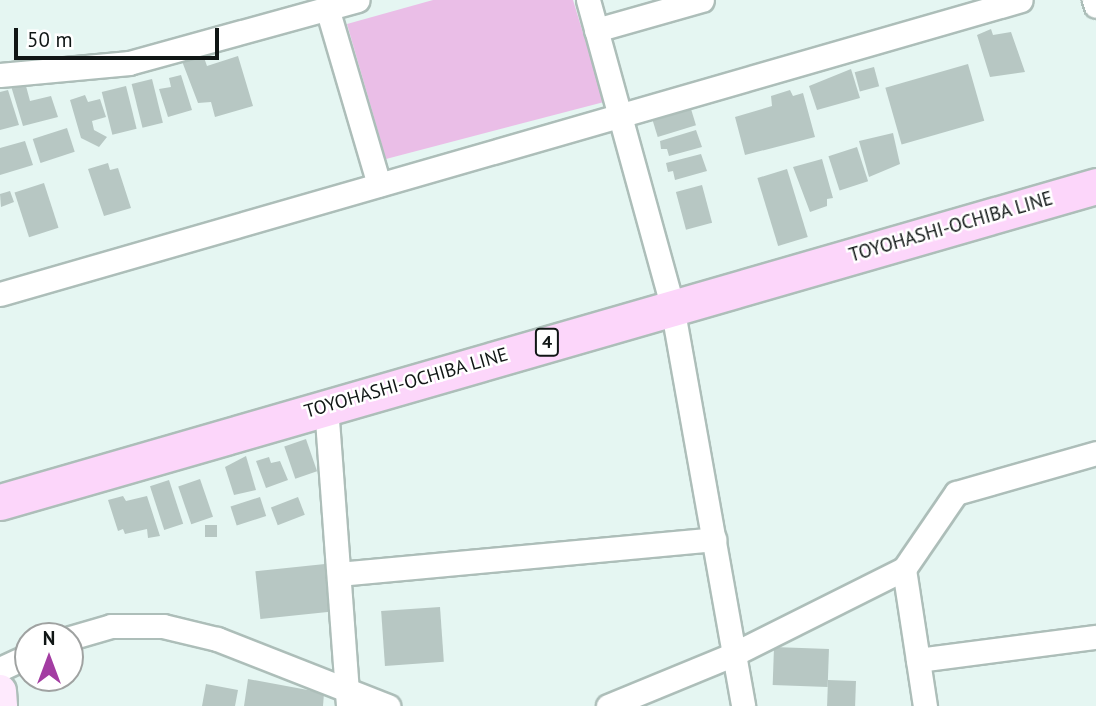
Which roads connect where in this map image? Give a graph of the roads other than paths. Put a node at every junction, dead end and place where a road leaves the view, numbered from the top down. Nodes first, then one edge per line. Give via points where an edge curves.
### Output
1 (357, 0) edge
2 (588, 0) edge
3 (702, 0) edge
4 (1021, 0) edge
5 (1094, 0) edge
6 (1096, 6) edge
7 (327, 8) junction
8 (596, 30) junction
9 (0, 75) edge
10 (620, 116) junction
11 (379, 185) junction
12 (1096, 186) edge
13 (0, 294) edge
14 (672, 306) junction
15 (326, 406) junction
16 (1096, 453) edge
17 (0, 502) edge
18 (713, 539) junction
19 (904, 569) junction
20 (339, 573) junction
21 (84, 634) edge
22 (1096, 636) edge
23 (734, 654) junction
24 (918, 660) junction
25 (0, 691) edge
26 (348, 699) edge
27 (1, 706) edge
28 (388, 706) edge
29 (608, 706) edge
30 (743, 706) edge
31 (925, 706) edge

1 - 7 street
2 - 8 street
3 - 8 street
4 - 10 street
5 - 6 street
7 - 9 street via 129,63
7 - 11 street
8 - 10 street
10 - 11 street
10 - 14 street
11 - 13 street
12 - 14 main road, TOYOHASHI-OCHIBA LINE / 4
14 - 15 main road, TOYOHASHI-OCHIBA LINE / 4
14 - 18 street
15 - 17 main road, TOYOHASHI-OCHIBA LINE / 4
15 - 20 street
16 - 19 street via 956,493
18 - 20 street
18 - 23 street
19 - 23 street
19 - 24 street
20 - 26 street
21 - 26 street via 111,626 163,626 218,639
22 - 24 street
23 - 29 street
23 - 30 street
24 - 31 street
25 - 27 street
26 - 28 street

